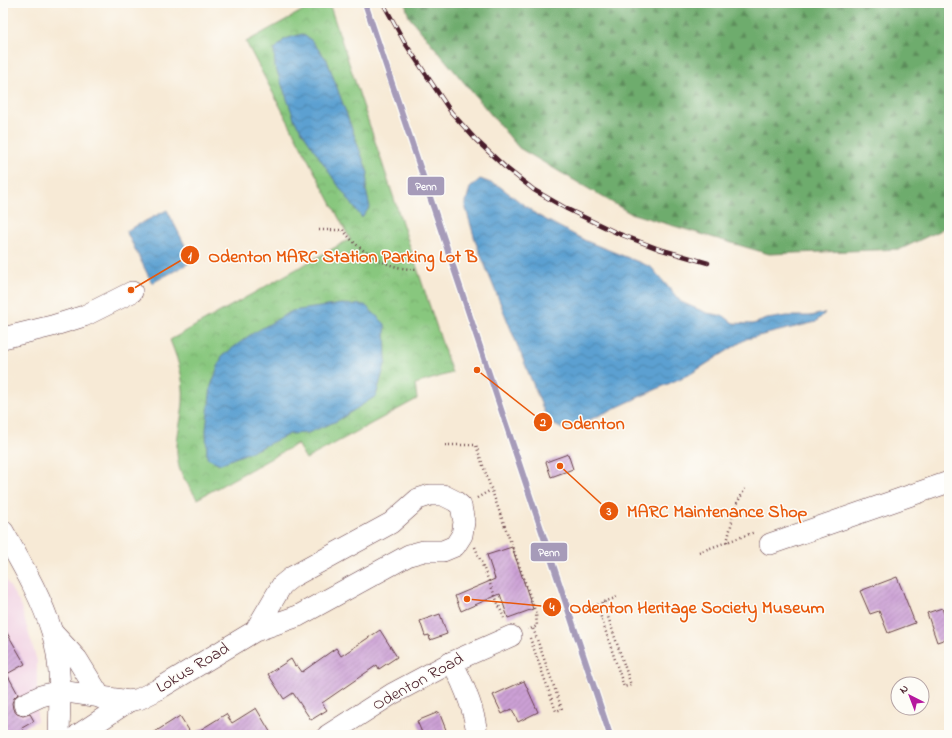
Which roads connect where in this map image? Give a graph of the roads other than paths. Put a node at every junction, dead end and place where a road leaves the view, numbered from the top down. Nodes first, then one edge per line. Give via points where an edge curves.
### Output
1 (132, 292) dead end
2 (3, 338) edge
3 (949, 482) edge
4 (4, 535) edge
5 (770, 544) dead end
6 (255, 631) junction
7 (53, 633) junction
8 (519, 633) road end
9 (452, 662) junction
10 (60, 692) junction
11 (101, 698) junction
12 (129, 701) junction
13 (24, 704) dead end
14 (59, 735) edge
15 (78, 735) edge
16 (328, 735) edge
17 (477, 735) edge

1 - 2 street via 84,316
3 - 5 street
4 - 7 street via 42,606
6 - 6 street, Lokus Road via 298,616 409,555 424,551 443,551 454,546 462,535 464,522 460,506 443,495 430,495 418,499 391,523 292,577 282,585
6 - 12 street, Lokus Road via 157,690 140,699
7 - 10 street
7 - 11 street via 76,658
8 - 9 street, Odenton Road
9 - 16 street, Odenton Road via 392,694
9 - 17 street via 462,682
10 - 11 street, Lokus Road
10 - 13 street via 41,696
10 - 14 street
11 - 12 street, Lokus Road
12 - 15 street, Lokus Road

